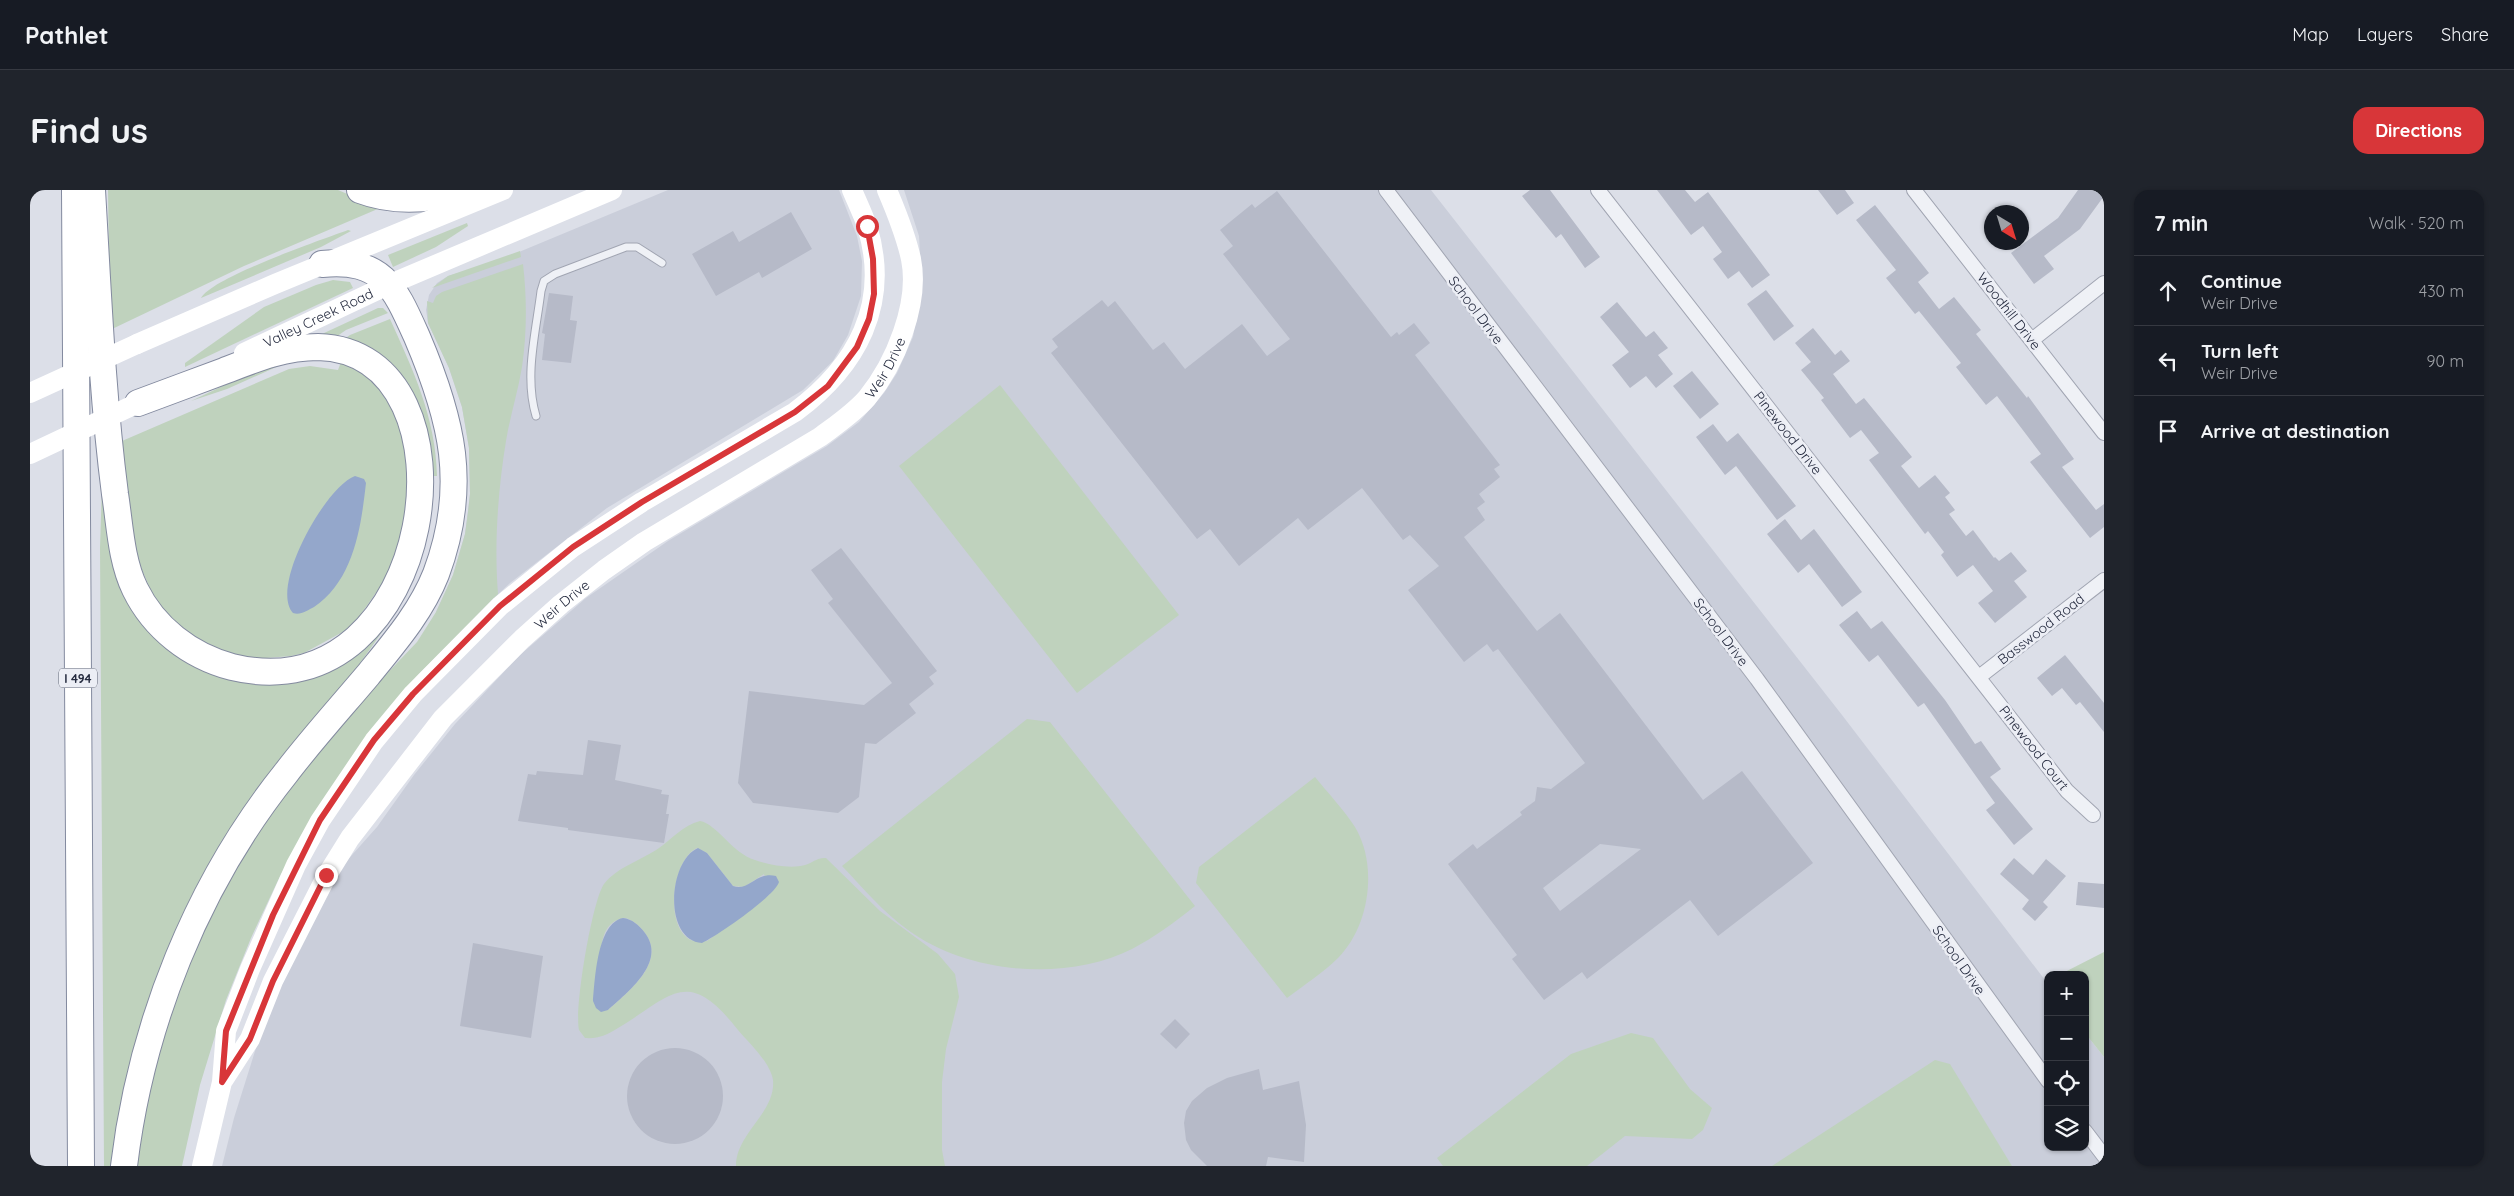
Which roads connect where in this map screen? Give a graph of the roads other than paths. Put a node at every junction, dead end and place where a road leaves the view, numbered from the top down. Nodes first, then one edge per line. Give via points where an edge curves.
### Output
1 (76, 190) edge
2 (92, 190) edge
3 (360, 190) edge
4 (465, 190) edge
5 (503, 190) edge
6 (612, 190) edge
7 (852, 190) edge
8 (887, 190) edge
9 (1386, 190) edge
10 (1598, 190) edge
11 (1914, 190) edge
12 (662, 263) dead end
13 (322, 264) junction
14 (2104, 283) edge
15 (388, 285) junction
16 (2032, 340) junction
17 (30, 393) edge
18 (138, 403) junction
19 (536, 416) dead end
20 (2104, 433) edge
21 (30, 454) edge
22 (2104, 580) edge
23 (1979, 677) junction
24 (2093, 815) dead end
25 (2044, 1075) edge
26 (222, 1082) junction
27 (2089, 1136) edge
28 (2104, 1156) edge
29 (81, 1166) edge
30 (124, 1166) edge
31 (202, 1166) edge

1 - 29 highway, I 494
2 - 18 highway via 114,484 126,564 144,604 188,649 217,662 247,669 280,670 311,664 342,650 364,631 380,612 401,576 413,543 420,508 419,469 412,427 399,396 383,376 347,353 328,348 287,349
3 - 4 highway via 412,199
5 - 13 street
6 - 15 street, Valley Creek Road
7 - 26 street, Weir Drive via 867,226 873,259 874,294 869,319 857,347 840,372 795,412 627,511 573,547 500,606 413,694 374,740 320,820 296,865 226,1031
8 - 26 street, Weir Drive via 911,260 911,297 904,331 887,369 866,398 845,419 796,453 644,542 604,570 522,638 443,718 350,838 326,875 273,981 250,1039
9 - 25 street, School Drive via 1763,687
10 - 23 street, Pinewood Drive
11 - 16 street, Woodhill Drive
12 - 19 lane via 637,247 626,247 544,281 540,291 530,377
13 - 15 highway via 360,264
13 - 17 street, bridge
14 - 16 street
15 - 18 street, Valley Creek Road
15 - 30 highway via 404,308 431,370 449,428 453,490 441,558 417,612 280,780 242,835 205,900 174,971 148,1044
16 - 20 street, Woodhill Drive
18 - 21 street, Valley Creek Road, bridge
22 - 23 street, Basswood Road
23 - 24 street, Pinewood Court via 2067,791
26 - 31 street, Weir Drive
27 - 28 street

